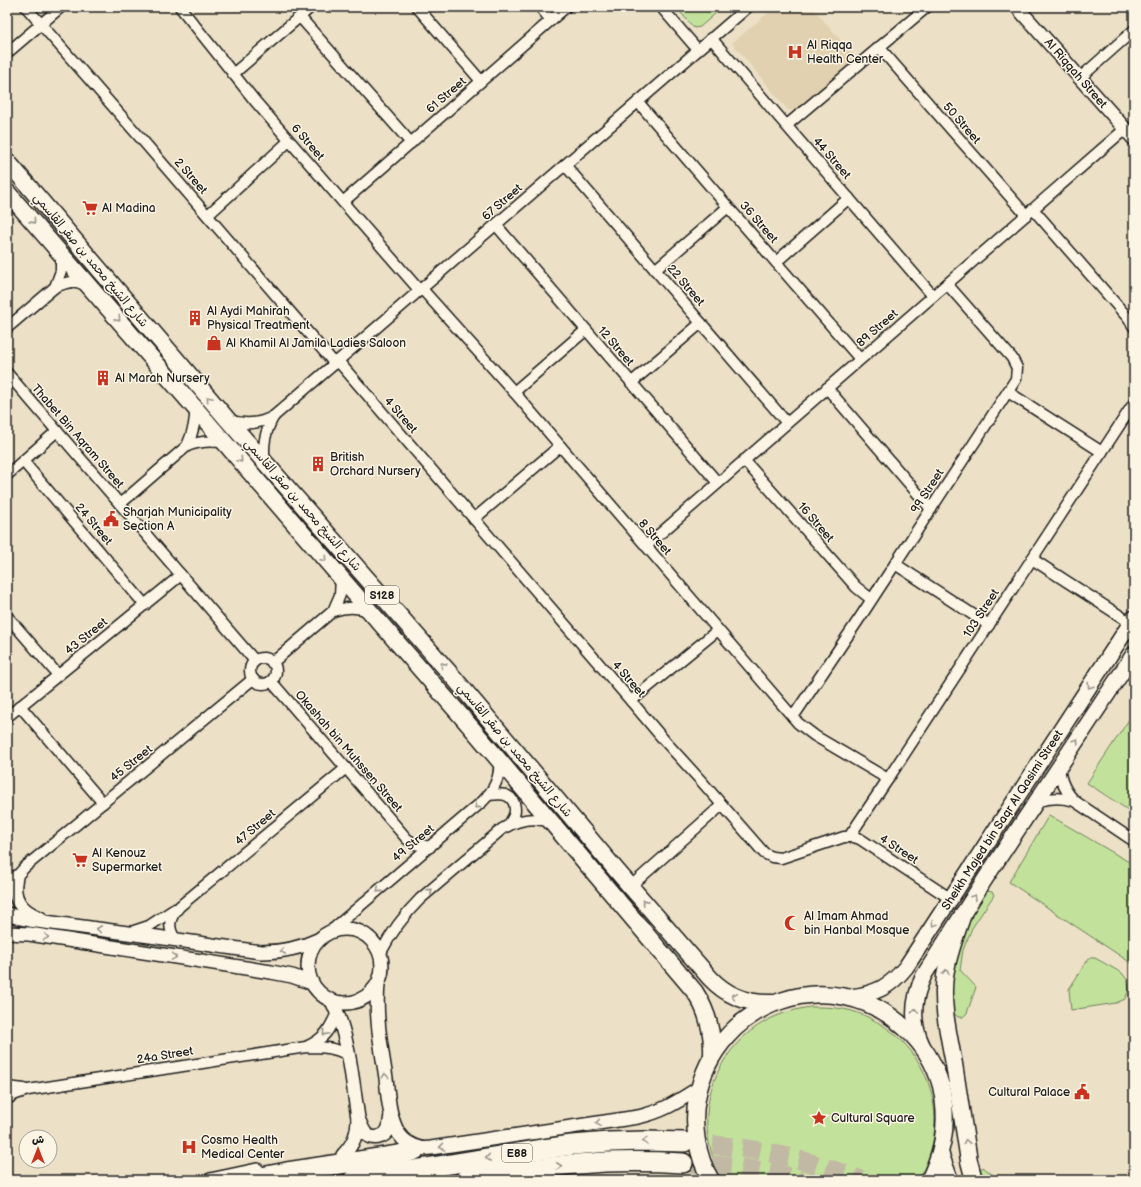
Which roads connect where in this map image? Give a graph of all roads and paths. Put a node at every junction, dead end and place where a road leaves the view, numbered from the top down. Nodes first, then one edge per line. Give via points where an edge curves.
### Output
1 (26, 7) edge
2 (61, 7) edge
3 (180, 7) edge
4 (311, 7) edge
5 (417, 7) edge
6 (540, 7) edge
7 (566, 7) edge
8 (660, 7) edge
9 (748, 7) edge
10 (927, 7) edge
11 (1017, 7) edge
12 (300, 17) junction
13 (551, 20) junction
14 (40, 24) junction
15 (1134, 30) edge
16 (712, 38) junction
17 (879, 48) junction
18 (698, 50) junction
19 (7, 53) edge
20 (233, 74) junction
21 (1080, 78) junction
22 (482, 81) junction
23 (638, 102) junction
24 (786, 125) junction
25 (1125, 129) junction
26 (1134, 139) edge
27 (289, 141) junction
28 (411, 142) junction
29 (7, 161) edge
30 (565, 165) junction
31 (7, 192) edge
32 (849, 198) junction
33 (343, 202) junction
34 (728, 207) junction
35 (1030, 212) junction
36 (208, 215) junction
37 (496, 225) junction
38 (61, 254) junction
39 (776, 262) junction
40 (655, 270) junction
41 (947, 284) junction
42 (88, 286) junction
43 (55, 287) junction
44 (421, 290) junction
45 (934, 296) junction
46 (701, 323) junction
47 (1134, 327) edge
48 (7, 328) edge
49 (586, 330) junction
50 (860, 359) junction
51 (336, 362) junction
52 (7, 373) edge
53 (631, 383) junction
54 (827, 388) junction
55 (514, 392) junction
56 (1008, 392) junction
57 (1134, 403) edge
58 (196, 408) junction
59 (274, 416) junction
60 (227, 419) junction
61 (787, 423) junction
62 (57, 431) junction
63 (225, 442) junction
64 (187, 446) junction
65 (560, 446) junction
66 (1102, 452) junction
67 (744, 460) junction
68 (23, 461) junction
69 (266, 464) junction
70 (7, 475) edge
71 (718, 483) junction
72 (120, 504) junction
73 (931, 509) junction
74 (474, 519) junction
75 (646, 546) junction
76 (1032, 559) junction
77 (895, 564) junction
78 (181, 575) junction
79 (341, 578) junction
80 (871, 599) junction
81 (145, 604) junction
82 (333, 611) junction
83 (370, 612) junction
84 (7, 616) edge
85 (1132, 621) edge
86 (989, 626) junction
87 (718, 630) junction
88 (1134, 654) edge
89 (255, 661) junction
90 (272, 663) junction
91 (58, 675) junction
92 (1119, 678) junction
93 (253, 679) junction
94 (271, 681) junction
95 (631, 701) junction
96 (20, 706) junction
97 (7, 716) edge
98 (793, 717) junction
99 (497, 728) junction
100 (476, 733) junction
101 (499, 760) junction
102 (1059, 766) junction
103 (346, 768) junction
104 (888, 779) junction
105 (488, 795) junction
106 (1036, 802) junction
107 (1076, 802) junction
108 (103, 803) junction
109 (722, 805) junction
110 (552, 823) junction
111 (508, 826) junction
112 (849, 837) junction
113 (407, 839) junction
114 (1134, 840) edge
115 (430, 847) junction
116 (411, 863) junction
117 (16, 874) edge
118 (630, 886) junction
119 (7, 890) edge
120 (951, 899) junction
121 (180, 906) junction
122 (7, 914) edge
123 (963, 914) junction
124 (50, 923) junction
125 (7, 933) edge
126 (128, 933) junction
127 (323, 937) junction
128 (176, 940) junction
129 (380, 954) junction
130 (312, 983) junction
131 (378, 984) junction
132 (850, 997) junction
133 (332, 1001) junction
134 (772, 1003) junction
135 (337, 1013) junction
136 (306, 1047) junction
137 (923, 1048) junction
138 (348, 1055) junction
139 (712, 1055) junction
140 (7, 1086) edge
141 (699, 1088) junction
142 (28, 1090) junction
143 (7, 1100) edge
144 (391, 1114) junction
145 (358, 1118) junction
146 (684, 1142) tunnel mouth
147 (419, 1149) junction
148 (940, 1153) junction
149 (343, 1155) junction
150 (683, 1163) tunnel mouth
151 (210, 1180) edge
152 (246, 1180) edge
153 (353, 1180) edge
154 (465, 1180) edge
155 (711, 1180) edge
156 (929, 1180) edge
157 (950, 1180) edge
158 (974, 1180) edge

1 - 14 street, 2 Street
2 - 14 street
3 - 20 street, 6 Street
4 - 12 street
5 - 22 street
6 - 13 street
7 - 13 street, 61 Street
8 - 18 street
9 - 16 street, 67 Street
10 - 17 street
11 - 21 street, Al Riqqah Street
12 - 20 street
12 - 28 street
13 - 22 street, 61 Street
14 - 19 street
14 - 36 street, 2 Street
15 - 21 street
16 - 18 street, 67 Street
16 - 24 street, 44 Street
17 - 24 street
17 - 35 street, 50 Street
18 - 23 street, 67 Street
20 - 27 street, 6 Street
21 - 25 street, Al Riqqah Street
22 - 28 street, 61 Street
23 - 30 street, 67 Street
23 - 34 street, 36 Street
24 - 32 street, 44 Street
25 - 26 street, Al Riqqah Street
25 - 35 street, 89 Street
27 - 33 street, 6 Street
27 - 36 street
28 - 33 street, 61 Street
60 -> 29 main road, شارع الشيخ محمد بن صقر القاسمي / S128
30 - 37 street, 67 Street
30 - 40 street, 22 Street
31 -> 38 main road, شارع الشيخ محمد بن صقر القاسمي / S128
32 - 39 street
32 - 45 street, 44 Street
33 - 44 street, 6 Street
34 - 39 street, 36 Street
34 - 40 street
35 - 41 street, 89 Street
35 - 47 street
36 - 51 street, 2 Street
37 - 44 street, 67 Street
37 - 49 street, 12 Street
38 - 42 main road, شارع الشيخ محمد بن صقر القاسمي / S128
38 - 43 street via 61,271
39 - 50 street, 36 Street
40 - 46 street, 22 Street
41 - 45 street, 89 Street
41 - 56 street, 99 Street via 1015,363 1016,378
42 - 43 street via 72,282
42 -> 58 main road, شارع الشيخ محمد بن صقر القاسمي / S128
43 - 48 street
44 - 51 street, 67 Street
44 - 55 street, 8 Street
45 - 50 street, 89 Street
46 - 53 street
46 - 61 street, 22 Street
49 - 53 street, 12 Street
49 - 55 street
50 - 54 street, 89 Street
51 - 59 street, 67 Street
51 - 74 street, 4 Street
52 - 62 street, Thabet Bin Aqram Street
53 - 71 street, 12 Street
54 - 61 street, 89 Street
54 - 73 street
55 - 65 street, 8 Street
56 - 66 street
56 - 73 street, 99 Street
57 - 66 street, 103 Street
58 - 63 main road, شارع الشيخ محمد بن صقر القاسمي / S128
58 - 64 street via 195,423
59 - 60 street, 67 Street via 253,424
59 - 69 street, 67 Street via 265,436
60 - 69 main road, شارع الشيخ محمد بن صقر القاسمي / S128
61 - 67 street, 89 Street
62 - 68 street
62 - 72 street, Thabet Bin Aqram Street
63 - 64 street via 202,441
63 -> 79 main road, شارع الشيخ محمد بن صقر القاسمي / S128
64 - 72 street
65 - 74 street
65 - 75 street, 8 Street
66 - 76 street, 103 Street
67 - 71 street, 89 Street
67 - 80 street, 16 Street via 856,587
68 - 70 street
68 - 81 street, 24 Street
99 -> 69 main road, شارع الشيخ محمد بن صقر القاسمي / S128
71 - 75 street, 89 Street
72 - 78 street, Thabet Bin Aqram Street
73 - 77 street, 99 Street
74 - 95 street, 4 Street
75 - 87 street, 8 Street
76 - 85 street
76 - 86 street, 103 Street
77 - 80 street, 99 Street
77 - 86 street
78 - 81 street, 43 Street
78 - 89 street, Thabet Bin Aqram Street
79 - 82 street via 340,595
79 - 83 main road, شارع الشيخ محمد بن صقر القاسمي / S128
80 - 98 street, 99 Street
81 - 91 street, 43 Street
82 - 83 street via 358,608
82 - 90 street
83 - 100 main road, شارع الشيخ محمد بن صقر القاسمي / S128
84 - 91 street
85 - 92 main road via 1128,636 1109,669 1111,675
85 -> 120 main road, Sheikh Majed bin Saqr Al Qasimi Street
86 - 104 street, 103 Street
87 - 95 street
87 - 98 street, 8 Street
88 - 92 main road, Sheikh Majed bin Saqr Al Qasimi Street
89 - 90 street via 266,659
89 - 93 street via 250,668
90 - 94 street via 275,674
91 - 96 street, 43 Street
102 -> 92 main road, Sheikh Majed bin Saqr Al Qasimi Street
93 - 94 street via 263,684
93 - 108 street, 45 Street
94 - 103 street, Okashah bin Muhssen Street
95 - 109 street, 4 Street
96 - 97 street, 43 Street
96 - 108 street
98 - 104 street, 8 Street via 815,736
99 - 100 main road via 498,739 493,744
99 - 118 main road, شارع الشيخ محمد بن صقر القاسمي / S128
100 - 101 main road, شارع الشيخ محمد بن صقر القاسمي / S128
101 - 105 street, 49 Street via 498,779
101 - 110 main road, شارع الشيخ محمد بن صقر القاسمي / S128
102 - 106 main road, Sheikh Majed bin Saqr Al Qasimi Street
102 - 107 street via 1063,786
103 - 113 street, Okashah bin Muhssen Street
103 - 121 street, 47 Street
104 - 112 street, 103 Street
105 - 111 street via 503,794 512,800 515,810
105 -> 115 street, 49 Street
106 - 107 street via 1049,798 1063,798
123 -> 106 main road, Sheikh Majed bin Saqr Al Qasimi Street
107 - 114 street
108 - 117 street, 45 Street
109 - 112 street, 4 Street via 764,853 772,858 781,858
109 - 118 street
110 - 111 street via 530,819
110 - 139 main road, شارع الشيخ محمد بن صقر القاسمي / S128 via 695,992 709,1022
129 -> 111 street via 386,941 420,898
112 - 120 street, 4 Street via 860,839
113 - 115 street, Okashah bin Muhssen Street
113 - 116 street
115 - 116 street, 49 Street
116 -> 127 street, 49 Street
117 - 119 street, 45 Street
117 - 124 street via 16,896 22,908
134 -> 118 main road, شارع الشيخ محمد بن صقر القاسمي / S128 via 746,1001 723,990
120 -> 132 main road, Sheikh Majed bin Saqr Al Qasimi Street via 899,976 882,989
121 - 126 street, 47 Street via 148,926
121 - 128 street, 47 Street via 170,921 171,931
122 - 124 street
137 -> 123 main road, Sheikh Majed bin Saqr Al Qasimi Street via 915,1022 916,995 924,975
158 -> 123 main road via 948,1031 944,993 947,961
126 -> 124 street
125 -> 130 street via 29,934 271,972
126 - 128 street
127 -> 128 street via 297,948 273,952
127 - 129 street via 342,930 351,930 369,938
127 - 130 street via 311,954 308,964
129 - 131 street via 382,970
130 - 133 street via 317,991
131 - 133 street via 370,994 352,1003
144 -> 131 street via 378,1025
132 - 134 main road via 816,994
132 - 137 main road via 882,1010 898,1021 912,1033
133 - 135 street
134 - 139 main road via 738,1025
135 -> 136 street, 24a Street via 324,1036
135 - 138 street
136 - 138 street, 24a Street via 329,1048
136 - 142 street, 24a Street
137 - 148 main road via 940,1081 944,1099 945,1129
138 - 145 street
139 - 141 main road
140 - 142 street, 24a Street
141 -> 147 street via 675,1104 638,1117
141 - 155 main road via 695,1112 697,1142
142 - 143 street, 24a Street
144 - 145 street via 387,1132 379,1138 366,1134
144 - 147 street via 402,1138
145 - 149 street via 355,1138
146 -> 153 highway, E88 via 645,1141 572,1145
147 - 149 street
147 - 152 highway via 399,1155
148 - 156 main road
148 - 157 main road
149 - 151 street
154 -> 150 highway, E88 via 577,1164 633,1161

